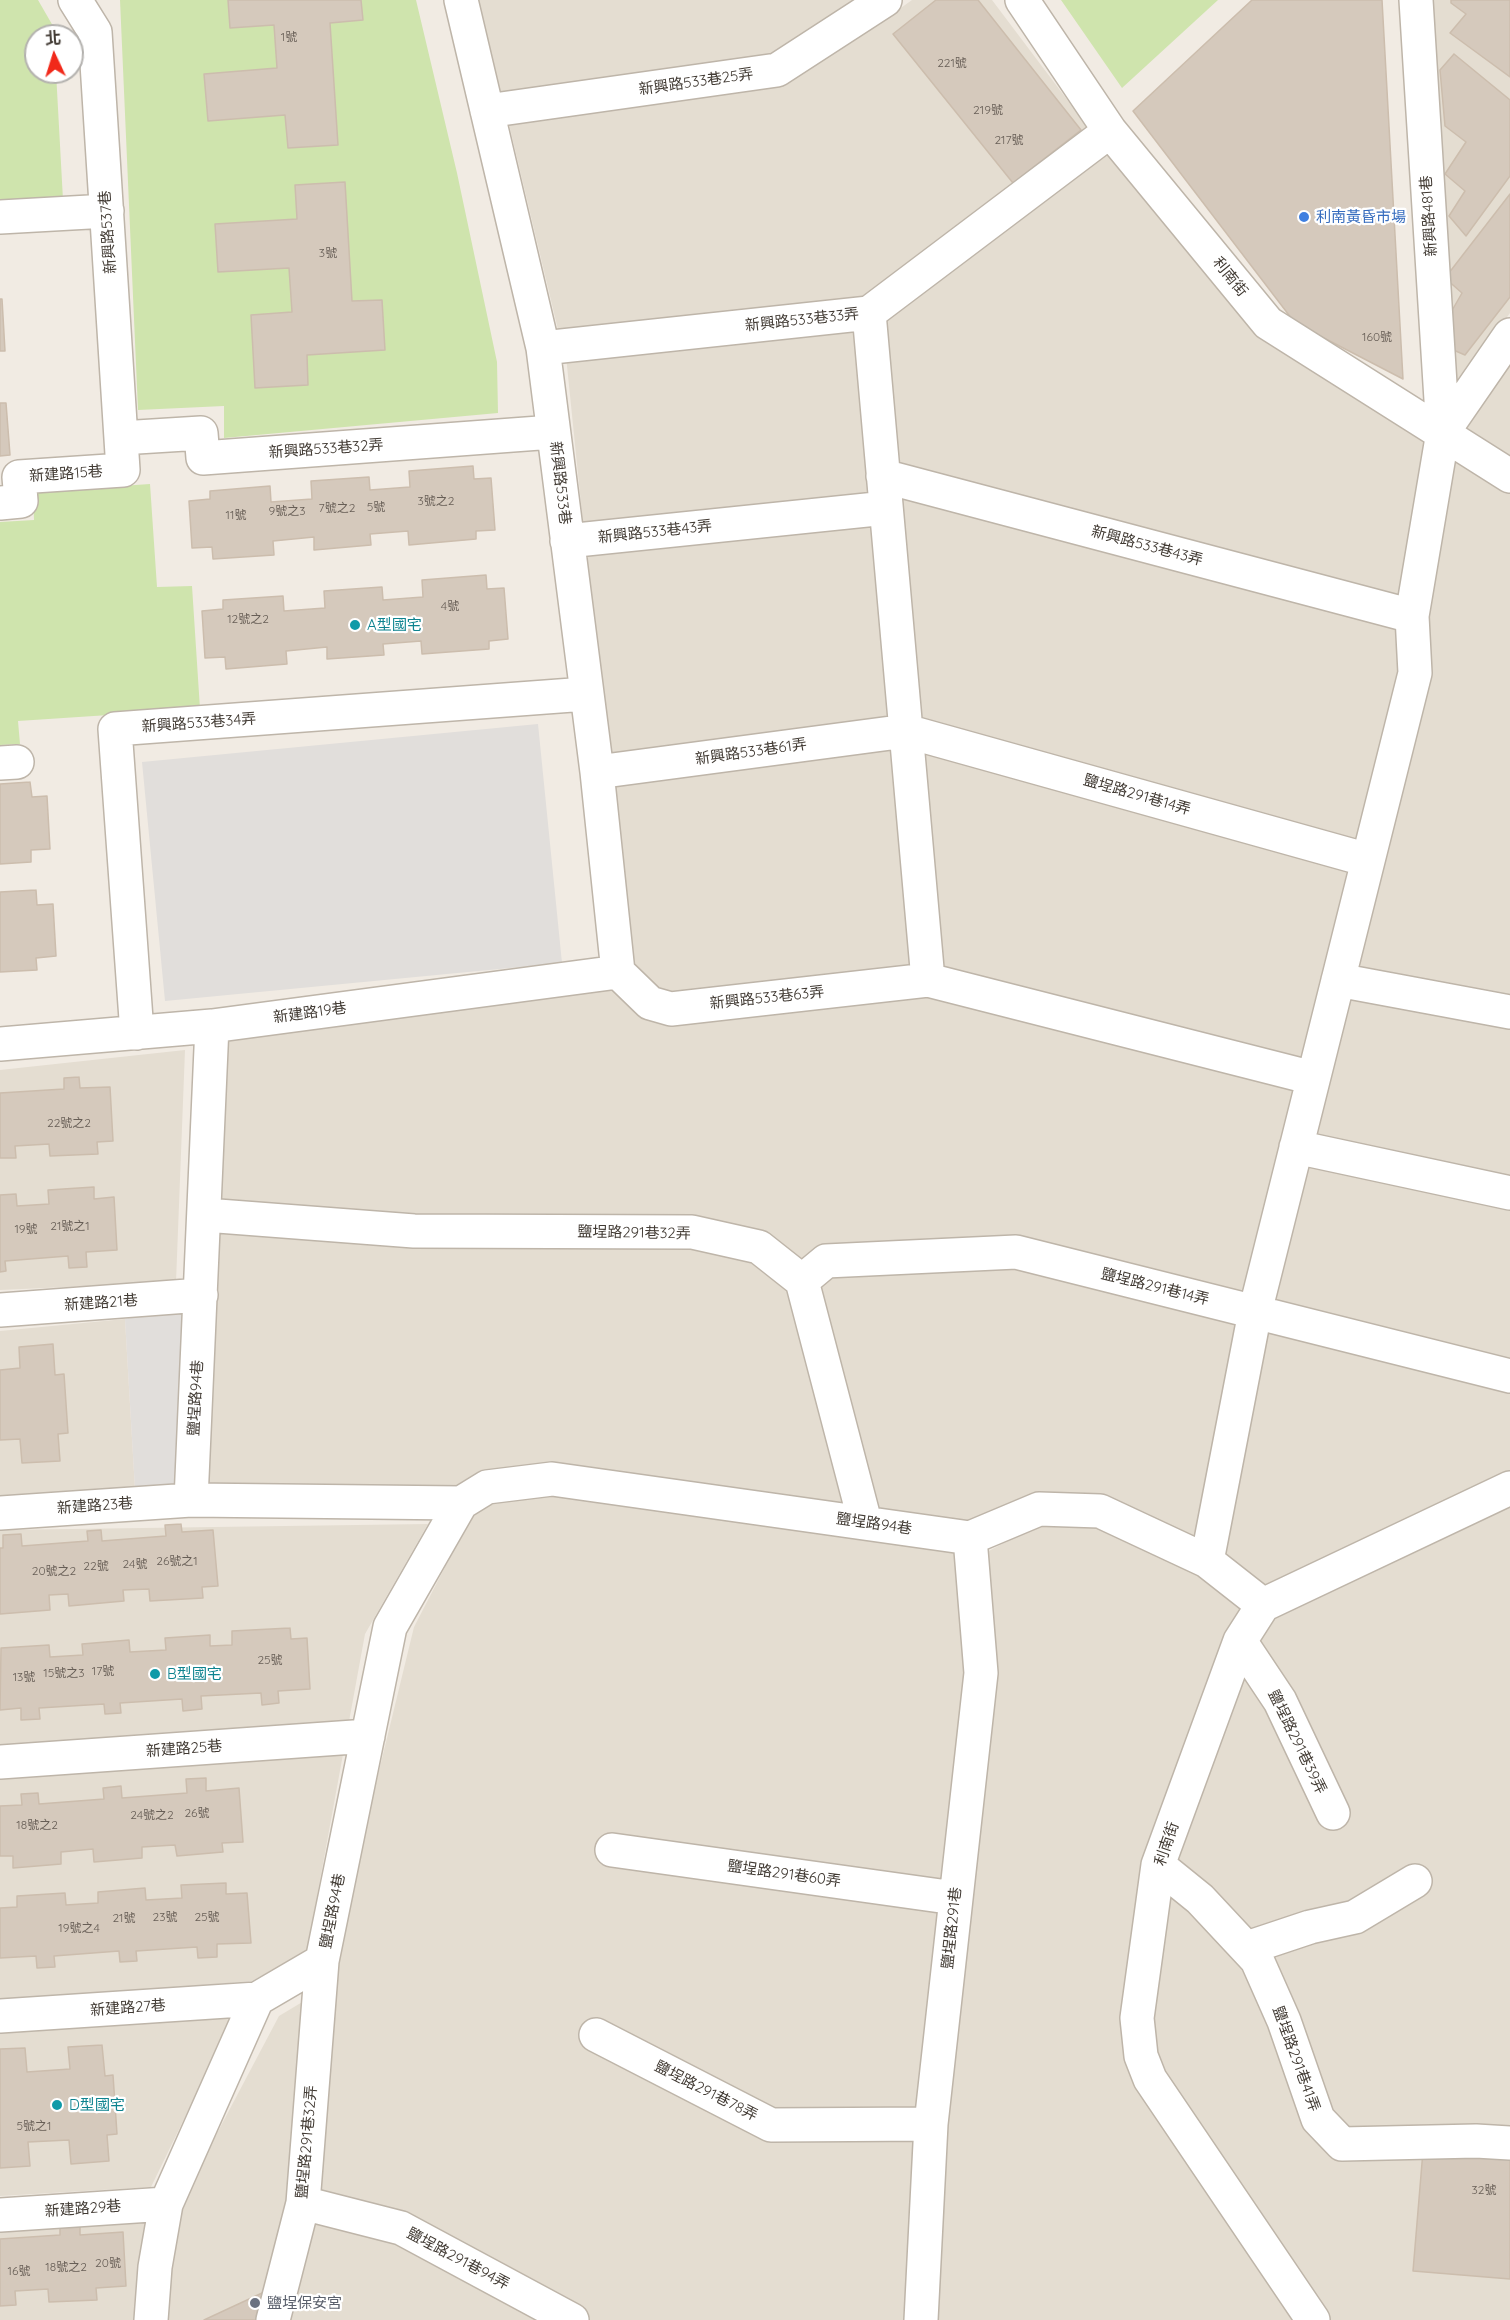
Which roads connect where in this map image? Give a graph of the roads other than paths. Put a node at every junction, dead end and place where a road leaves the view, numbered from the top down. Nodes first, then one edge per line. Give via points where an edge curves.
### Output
1 (75, 0) edge
2 (461, 0) edge
3 (885, 0) edge
4 (1022, 0) edge
5 (1416, 0) edge
6 (487, 111) junction
7 (1110, 131) junction
8 (106, 211) junction
9 (0, 217) edge
10 (869, 313) junction
11 (1510, 335) edge
12 (543, 348) junction
13 (553, 432) junction
14 (1443, 432) junction
15 (122, 454) junction
16 (1510, 476) edge
17 (884, 492) junction
18 (0, 503) edge
19 (567, 541) junction
20 (1412, 616) junction
21 (586, 694) junction
22 (906, 731) junction
23 (597, 772) junction
24 (1368, 860) junction
25 (618, 972) junction
26 (928, 980) junction
27 (1338, 980) junction
28 (1510, 1011) edge
29 (212, 1026) junction
30 (137, 1033) junction
31 (0, 1044) edge
32 (1314, 1078) junction
33 (1296, 1148) junction
34 (1510, 1193) edge
35 (205, 1215) junction
36 (802, 1281) junction
37 (201, 1295) junction
38 (0, 1310) edge
39 (1255, 1312) junction
40 (1510, 1376) edge
41 (1510, 1488) edge
42 (191, 1500) junction
43 (460, 1503) junction
44 (0, 1513) edge
45 (865, 1522) junction
46 (970, 1538) junction
47 (1207, 1561) junction
48 (1263, 1605) junction
49 (1240, 1641) junction
50 (368, 1736) junction
51 (0, 1762) edge
52 (1333, 1813) dead end
53 (612, 1850) dead end
54 (1158, 1865) junction
55 (1415, 1881) dead end
56 (955, 1898) junction
57 (1247, 1948) junction
58 (322, 1961) junction
59 (257, 1999) junction
60 (0, 2016) edge
61 (596, 2035) dead end
62 (931, 2124) junction
63 (1510, 2143) edge
64 (303, 2203) junction
65 (166, 2204) junction
66 (0, 2215) edge
67 (151, 2320) edge
68 (273, 2320) edge
69 (572, 2320) edge
70 (921, 2320) edge
71 (1313, 2320) edge

1 - 8 street, 新興路537巷 via 94,32
2 - 6 street, 新興路533巷
3 - 6 street, 新興路533巷25弄 via 777,70
4 - 7 street, 利南街
5 - 14 street, 新興路481巷
6 - 12 street, 新興路533巷
7 - 10 street, 新興路533巷33弄
7 - 14 street, 利南街 via 1268,323
8 - 9 street
8 - 15 street, 新興路537巷
10 - 12 street, 新興路533巷33弄
10 - 17 street
11 - 14 street
12 - 13 street, 新興路533巷
13 - 15 street, 新興路533巷32弄 via 203,458 201,433
13 - 19 street, 新興路533巷
14 - 16 street, 利南街
14 - 20 street
15 - 18 street, 新建路15巷 via 19,477 21,501
17 - 19 street, 新興路533巷43弄
17 - 20 street, 新興路533巷43弄
17 - 22 street
19 - 21 street, 新興路533巷
20 - 24 street via 1415,673
21 - 23 street, 新興路533巷
21 - 30 street, 新興路533巷34弄 via 115,729
22 - 23 street, 新興路533巷61弄
22 - 24 street, 鹽埕路291巷14弄
22 - 26 street
23 - 25 street, 新興路533巷
24 - 27 street
25 - 26 street, 新興路533巷63弄 via 650,1003 671,1009
25 - 29 street, 新建路19巷
26 - 32 street
27 - 28 street
27 - 32 street
29 - 30 street, 新建路19巷
29 - 35 street, 鹽埕路94巷
30 - 31 street, 新建路19巷
32 - 33 street
33 - 34 street
33 - 39 street
35 - 36 street, 鹽埕路291巷32弄 via 414,1231 692,1232 759,1247
35 - 37 street, 鹽埕路94巷
36 - 39 street, 鹽埕路291巷14弄 via 826,1261 1016,1252
36 - 45 street
37 - 38 street, 新建路21巷
37 - 42 street, 鹽埕路94巷
39 - 40 street, 鹽埕路291巷14弄
39 - 47 street
41 - 48 street
42 - 43 street
42 - 44 street, 新建路23巷
43 - 45 street, 鹽埕路94巷 via 487,1487 552,1479
43 - 50 street, 鹽埕路94巷 via 390,1627
45 - 46 street, 鹽埕路94巷
46 - 47 street via 1039,1509 1100,1511
46 - 56 street, 鹽埕路291巷 via 981,1673
47 - 48 street
48 - 49 street, 利南街
49 - 52 street, 鹽埕路291巷39弄 via 1280,1701
49 - 54 street, 利南街
50 - 51 street, 新建路25巷
50 - 58 street, 鹽埕路94巷
53 - 56 street, 鹽埕路291巷60弄
54 - 57 street, 鹽埕路291巷41弄 via 1200,1899
54 - 71 street, 利南街 via 1137,2018 1141,2056 1150,2079
55 - 57 street via 1354,1917
56 - 62 street, 鹽埕路291巷
57 - 63 street, 鹽埕路291巷41弄 via 1257,1960 1284,2021 1318,2119 1342,2144
58 - 59 street, 鹽埕路94巷
58 - 64 street, 鹽埕路291巷32弄
59 - 60 street, 新建路27巷
59 - 65 street
61 - 62 street, 鹽埕路291巷78弄 via 771,2125
62 - 70 street, 鹽埕路291巷
64 - 68 street, 鹽埕路291巷32弄
64 - 69 street, 鹽埕路291巷94弄 via 401,2228
65 - 66 street, 新建路29巷
65 - 67 street

